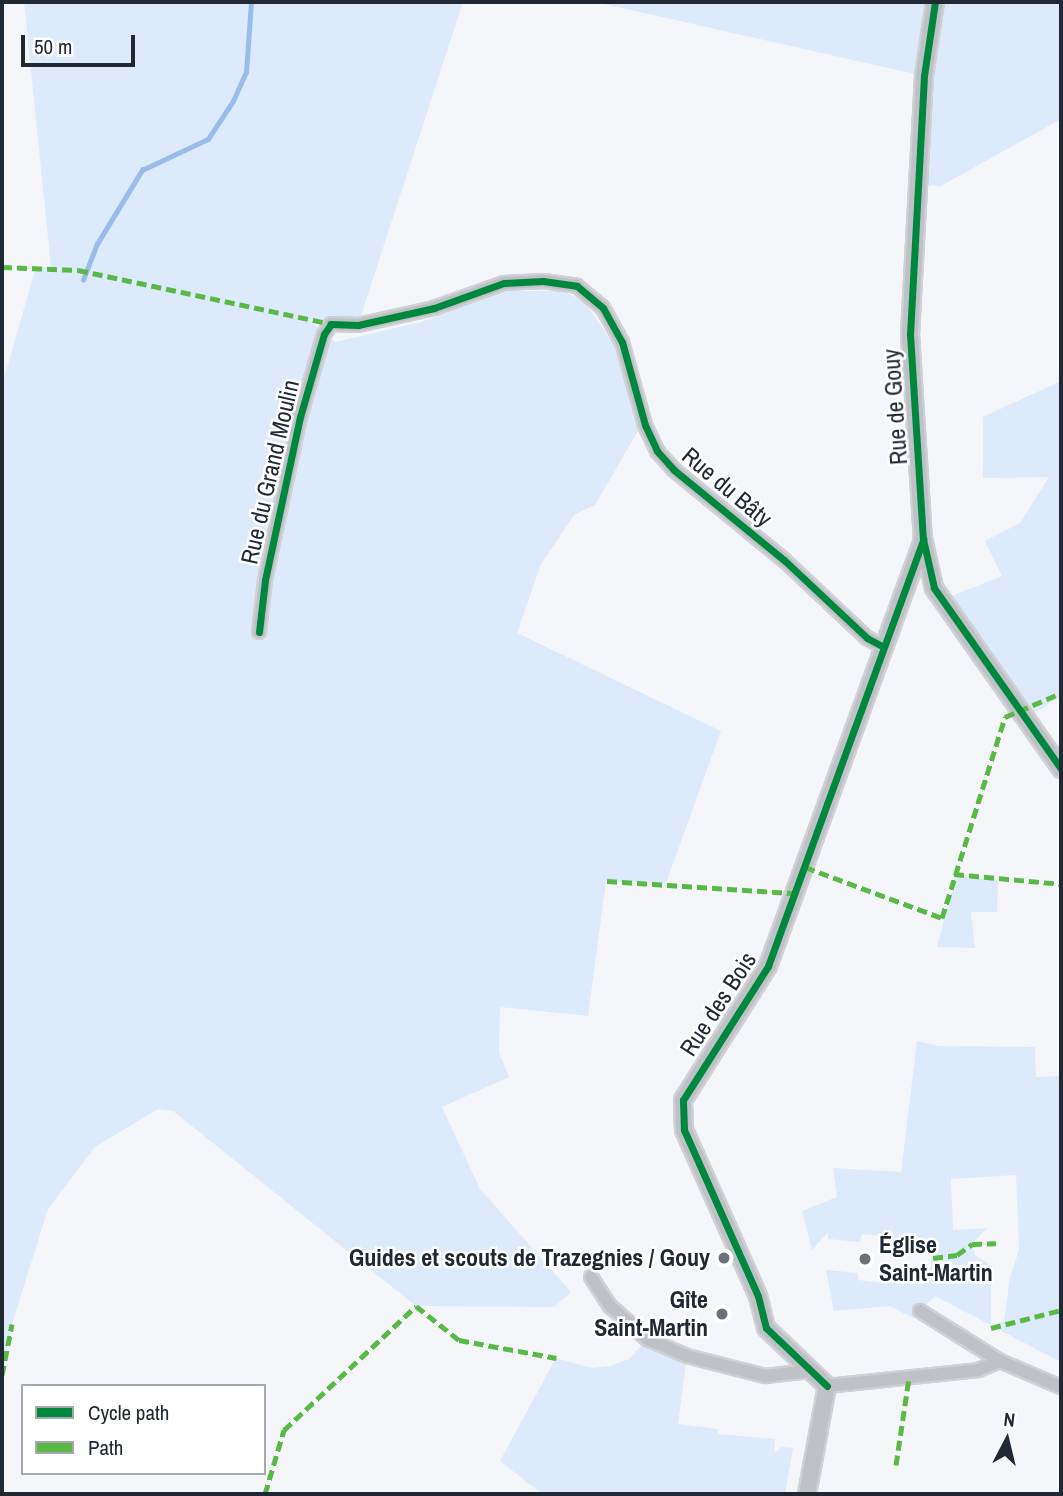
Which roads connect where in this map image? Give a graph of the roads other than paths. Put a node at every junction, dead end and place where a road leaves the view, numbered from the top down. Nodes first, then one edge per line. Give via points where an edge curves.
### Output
1 (936, 2) edge
2 (331, 324) joint
3 (923, 540) junction
4 (259, 632) dead end
5 (882, 646) junction
6 (1061, 769) edge
7 (591, 1277) dead end
8 (920, 1311) dead end
9 (1000, 1361) junction
10 (811, 1371) junction
11 (827, 1386) junction
12 (1061, 1387) edge
13 (807, 1494) edge

1 - 3 street, Rue de Gouy via 924,76 909,334
2 - 4 street, Rue du Grand Moulin via 300,417 265,580
2 - 5 street, Rue du Bâty via 358,325 434,308 504,283 543,281 577,286 603,308 622,342 657,451 867,638
3 - 5 street, Rue des Bois
3 - 6 street, Rue de Gouy via 934,588
5 - 10 street, Rue des Bois via 768,966 683,1100 684,1130 758,1296 766,1328
7 - 10 street via 610,1306 647,1339 765,1376
8 - 9 street
9 - 11 street via 978,1370
9 - 12 street
10 - 11 street, Rue des Bois
11 - 13 street

